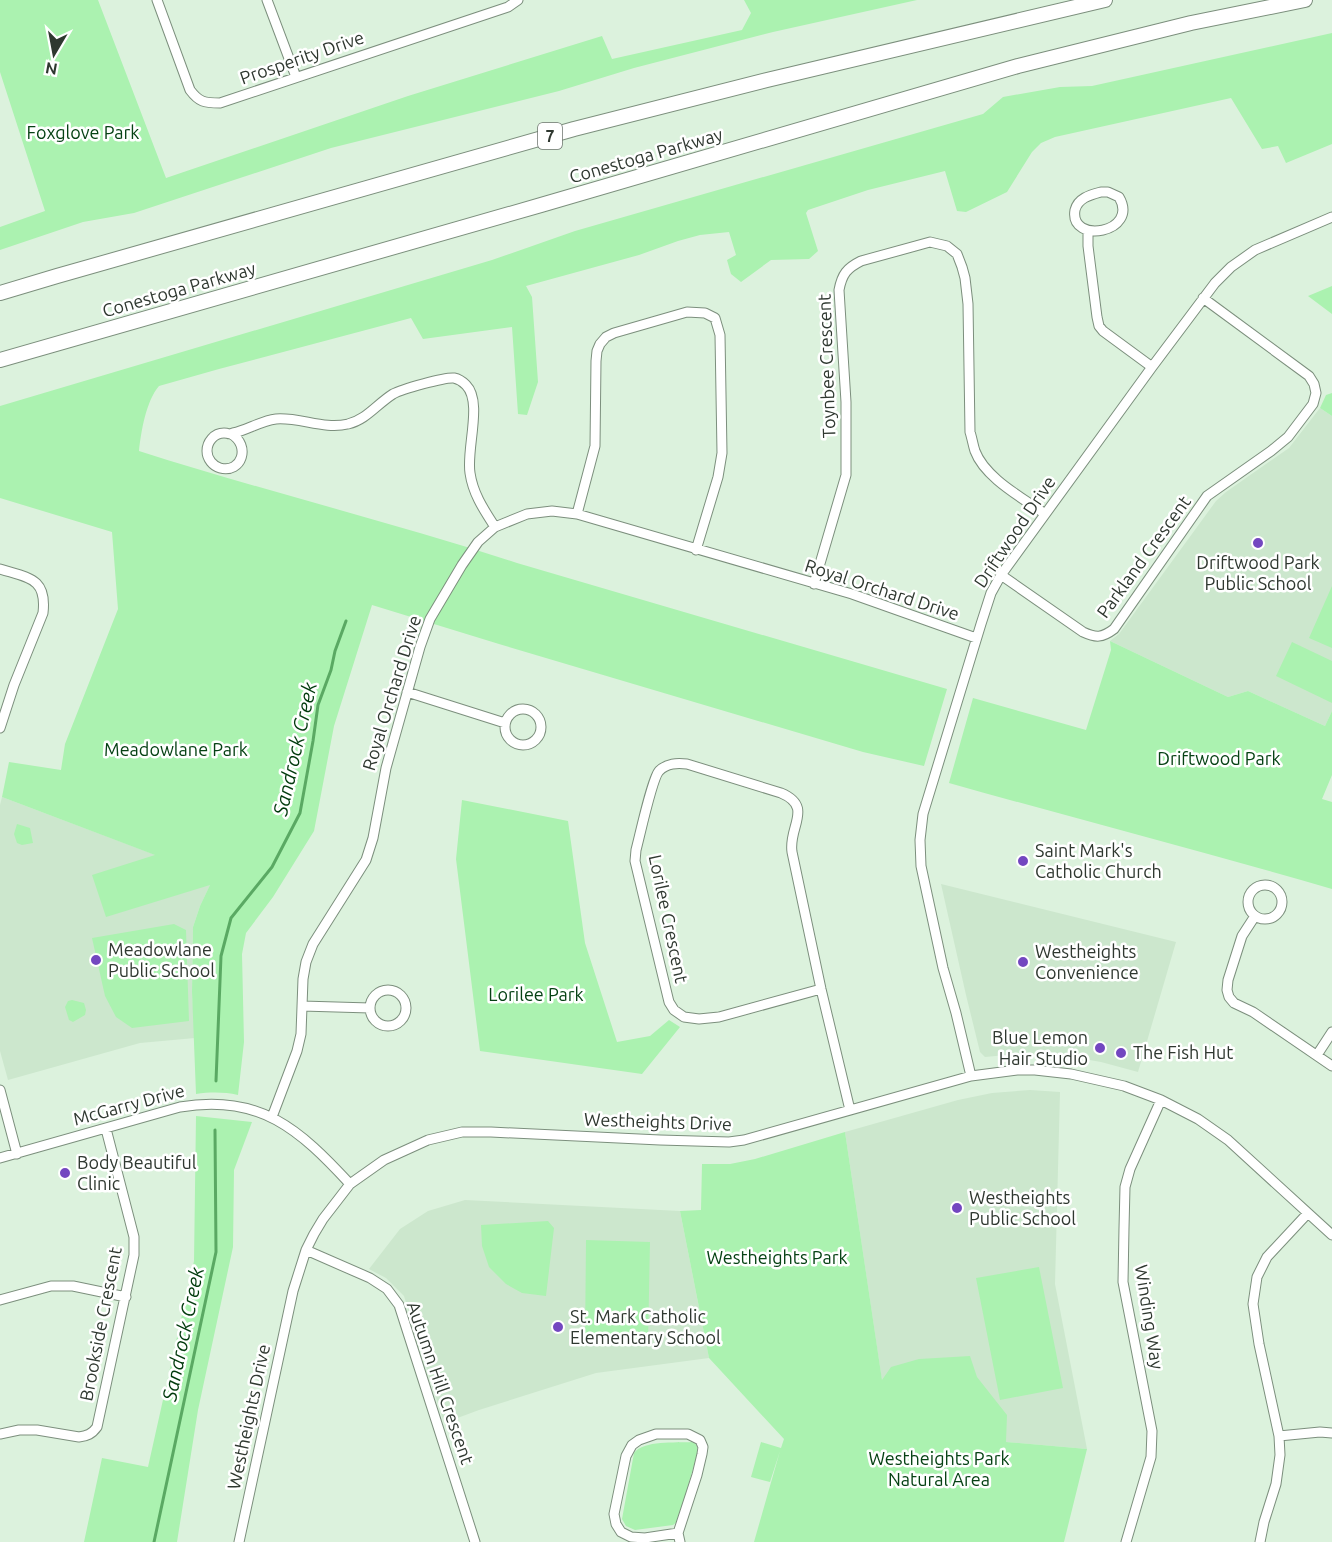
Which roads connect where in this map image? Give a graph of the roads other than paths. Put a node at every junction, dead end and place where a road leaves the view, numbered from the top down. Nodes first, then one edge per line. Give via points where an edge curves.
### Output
1 (157, 0) edge
2 (267, 0) edge
3 (518, 0) edge
4 (1105, 0) edge
5 (1305, 0) edge
6 (296, 77) junction
7 (1332, 217) edge
8 (1088, 232) junction
9 (0, 293) edge
10 (1203, 298) junction
11 (0, 360) edge
12 (1152, 367) junction
13 (231, 434) dead end
14 (576, 514) junction
15 (1045, 514) junction
16 (495, 526) junction
17 (696, 550) junction
18 (0, 569) edge
19 (1001, 575) junction
20 (814, 584) junction
21 (976, 638) junction
22 (407, 692) junction
23 (505, 723) junction
24 (0, 728) edge
25 (1255, 916) dead end
26 (821, 989) junction
27 (302, 1006) junction
28 (370, 1008) junction
29 (1332, 1032) edge
30 (1317, 1055) junction
31 (1332, 1066) edge
32 (971, 1076) junction
33 (0, 1090) edge
34 (1161, 1100) junction
35 (850, 1110) junction
36 (272, 1117) junction
37 (106, 1129) junction
38 (17, 1154) junction
39 (0, 1158) edge
40 (350, 1184) junction
41 (1308, 1213) junction
42 (1332, 1234) edge
43 (306, 1250) junction
44 (126, 1297) junction
45 (0, 1300) edge
46 (1332, 1433) edge
47 (0, 1434) edge
48 (1279, 1436) junction
49 (679, 1537) edge
50 (239, 1542) edge
51 (475, 1542) edge
52 (1126, 1542) edge
53 (1260, 1542) edge

1 - 6 street, Prosperity Drive via 190,90 197,99 220,103
2 - 6 street
3 - 6 street, Prosperity Drive via 508,7
4 - 9 highway, 7 via 574,129
5 - 11 highway, Conestoga Parkway via 1191,23 1018,66
7 - 10 street, Driftwood Drive via 1255,250 1231,267
8 - 8 street via 1119,222 1123,208 1119,197 1101,192 1080,200 1074,213 1076,221
8 - 12 street via 1099,326
10 - 12 street, Driftwood Drive
10 - 19 street, Parkland Crescent via 1309,376 1316,393 1313,404 1288,437 1207,496 1106,635 1094,637 1083,632
12 - 15 street, Driftwood Drive
13 - 16 street via 275,419 345,425 366,416 391,395 454,378 470,389 473,399 470,473 476,496
14 - 16 street, Royal Orchard Drive via 527,514
14 - 17 street, Royal Orchard Drive
14 - 17 street via 595,446 596,361 600,344 614,333 687,312 705,313 715,318 720,335 722,453
15 - 19 street, Driftwood Drive
15 - 20 street, Toynbee Crescent via 995,478 975,452 970,432 968,304 957,254 947,246 930,242 861,261 847,270 839,290 846,475
16 - 22 street, Royal Orchard Drive via 478,542 430,619
17 - 20 street, Royal Orchard Drive
18 - 24 street via 36,582 44,603
19 - 21 street, Driftwood Drive
20 - 21 street, Royal Orchard Drive
21 - 32 street, Driftwood Drive via 922,814 920,840 923,876
22 - 23 street
22 - 27 street, Royal Orchard Drive via 366,860 313,944 306,962
23 - 23 street via 506,735 521,746 539,735 538,718 529,711 518,710
25 - 30 street via 1242,936 1228,980 1229,998
26 - 26 street, Lorilee Crescent via 791,845 797,804 781,793 687,764 664,766 655,777 635,861 674,1010 684,1017 719,1017
26 - 35 street, Lorilee Crescent
27 - 28 street
27 - 36 street, Royal Orchard Drive via 297,1051
28 - 28 street via 374,1020 386,1026 398,1024 406,1009 403,997 390,990 374,996
29 - 30 street
30 - 31 street
32 - 34 street, Westheights Drive via 1035,1070 1088,1077
32 - 35 street, Westheights Drive
33 - 38 street
34 - 41 street, Westheights Drive via 1228,1140
34 - 52 street, Winding Way via 1125,1187 1123,1282 1152,1431 1151,1457
35 - 40 street, Westheights Drive via 729,1142 462,1132 428,1140 384,1160
36 - 37 street, McGarry Drive via 228,1104 199,1104
36 - 40 street, McGarry Drive via 296,1131
37 - 38 street, McGarry Drive
37 - 44 street, Brookside Crescent via 134,1237
38 - 39 street, McGarry Drive
40 - 43 street, Westheights Drive via 322,1219
41 - 42 street, Westheights Drive
41 - 48 street via 1267,1257 1257,1277 1253,1304
43 - 50 street, Westheights Drive via 293,1291
43 - 51 street, Autumn Hill Crescent via 370,1278 387,1289 399,1305
44 - 45 street via 72,1286 51,1286
44 - 47 street, Brookside Crescent via 100,1418 93,1433 79,1437 37,1430
46 - 48 street
48 - 53 street via 1276,1484
49 - 49 street via 703,1447 700,1440 688,1434 656,1434 632,1445 626,1456 614,1514 616,1524 631,1537

